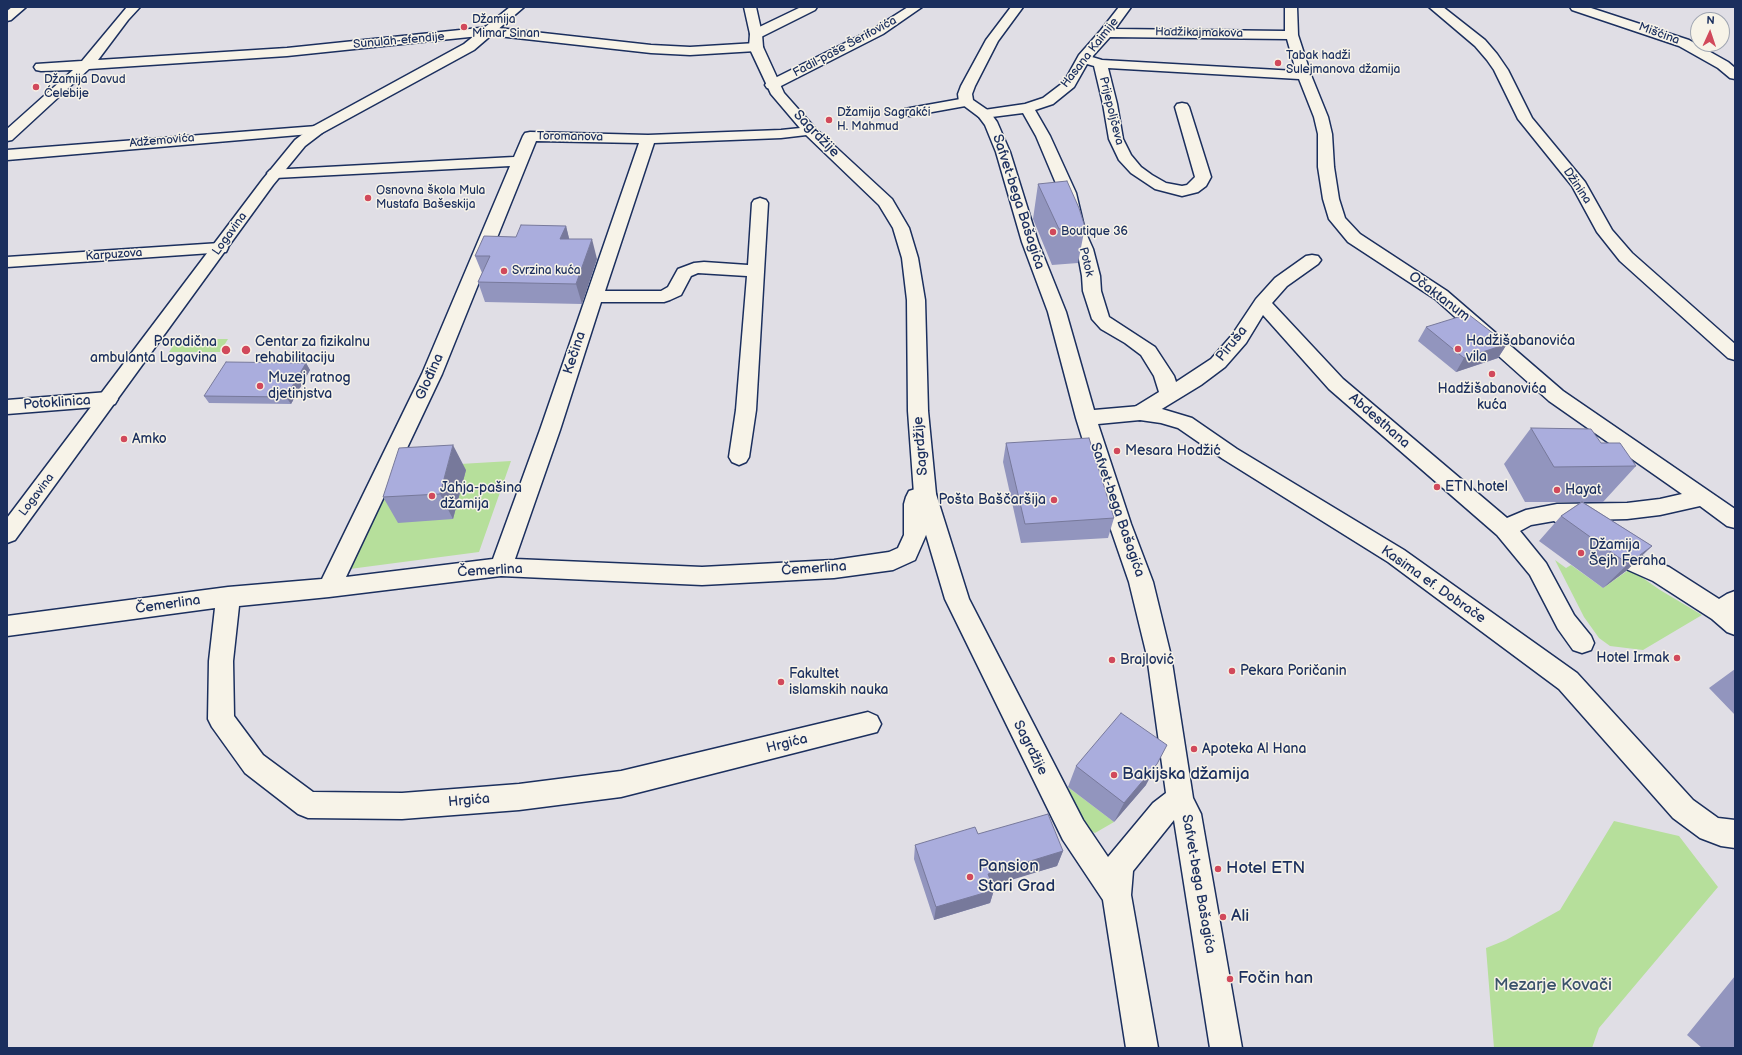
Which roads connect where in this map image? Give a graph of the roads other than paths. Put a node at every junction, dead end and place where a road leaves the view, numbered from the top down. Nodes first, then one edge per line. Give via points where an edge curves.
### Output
1 (20, 7) edge
2 (134, 7) edge
3 (518, 7) edge
4 (750, 7) edge
5 (811, 7) edge
6 (916, 7) edge
7 (1017, 7) edge
8 (1125, 7) edge
9 (1291, 7) edge
10 (1435, 7) edge
11 (1576, 7) edge
12 (7, 17) edge
13 (489, 31) junction
14 (1106, 33) junction
15 (1292, 35) junction
16 (756, 40) junction
17 (1084, 58) junction
18 (1729, 63) edge
19 (1100, 64) junction
20 (86, 65) junction
21 (41, 67) dead end
22 (1304, 75) junction
23 (1735, 75) edge
24 (772, 85) junction
25 (966, 102) junction
26 (1182, 107) dead end
27 (1027, 108) junction
28 (910, 112) dead end
29 (984, 114) junction
30 (317, 130) junction
31 (810, 131) junction
32 (7, 138) edge
33 (648, 139) junction
34 (7, 155) edge
35 (520, 161) junction
36 (275, 173) junction
37 (760, 203) dead end
38 (220, 248) junction
39 (1312, 260) dead end
40 (7, 262) edge
41 (756, 271) junction
42 (594, 297) junction
43 (1262, 303) junction
44 (1735, 354) edge
45 (1170, 395) junction
46 (108, 399) junction
47 (7, 407) edge
48 (1140, 413) junction
49 (1086, 418) junction
50 (739, 457) dead end
51 (925, 494) junction
52 (1701, 498) junction
53 (1556, 512) junction
54 (1735, 520) edge
55 (1505, 529) junction
56 (7, 534) edge
57 (501, 567) junction
58 (329, 588) junction
59 (228, 597) junction
60 (1730, 613) edge
61 (7, 626) edge
62 (1582, 644) dead end
63 (868, 724) dead end
64 (1180, 799) junction
65 (1735, 834) edge
66 (1117, 895) junction
67 (1142, 1048) edge
68 (1226, 1048) edge

1 - 12 street
2 - 20 street
3 - 13 street, Logavina
4 - 16 street, Sagrdžije
5 - 16 street
6 - 24 street, Fadil-paše Šerifovića via 879,31
7 - 25 street via 992,40 968,86
8 - 14 street, Hasana Kaimije
9 - 15 street, Očaktanum
10 - 44 street, Džinina via 1480,43 1492,57 1525,119 1579,185 1605,232 1626,257
11 - 18 street, Mišćina via 1678,41
13 - 16 street, Sunulah-efendije via 690,51
13 - 20 street, Sunulah-efendije via 287,52
13 - 30 street, Logavina via 469,47
14 - 15 street, Hadžikajmakova via 1204,32
14 - 17 street, Hasana Kaimije
15 - 22 street, Očaktanum
16 - 24 street, Sagrdžije
17 - 19 street, Prijepoljčeva
17 - 27 street, Hasana Kaimije via 1069,84 1048,101
18 - 23 street, Mišćina
19 - 22 street, Prijepoljčeva
19 - 26 street, Prijepoljčeva via 1116,139 1124,157 1147,178 1161,186 1182,191 1192,189 1203,177
20 - 21 street, Sunulah-efendije
20 - 32 street
22 - 52 street, Očaktanum via 1322,117 1326,166 1337,219 1354,238 1441,295 1556,396
24 - 31 street, Sagrdžije
25 - 28 street
25 - 29 street, Safvet-bega Bašagića
27 - 29 street, Hasana Kaimije
27 - 45 street, Potok via 1043,136 1068,193 1101,319 1148,351 1164,376
29 - 49 street, Safvet-bega Bašagića via 994,129 1003,152 1030,242 1057,312
30 - 34 street, Adžemovića
30 - 36 street, Logavina via 300,143
31 - 33 street, Toromanova
31 - 51 street, Sagrdžije via 886,202 901,228 910,258 916,300 918,411
33 - 35 street, Toromanova via 530,136
33 - 42 street, Kečina
35 - 36 street
35 - 58 street, Glođina via 432,374
36 - 38 street, Logavina
37 - 41 street
38 - 40 street, Karpuzova
38 - 46 street, Logavina
39 - 43 street, Piruša via 1282,282
41 - 42 street via 694,268 684,273 674,291 664,296
41 - 50 street via 746,410
42 - 57 street, Kečina
43 - 45 street, Piruša via 1239,339 1218,363
43 - 55 street, Abdesthana via 1336,384
45 - 48 street, Piruša
46 - 47 street, Potoklinica
46 - 56 street, Logavina
48 - 49 street, Kasima ef. Dobrače
48 - 65 street, Kasima ef. Dobrače via 1162,416 1185,424 1396,556 1568,681 1683,809 1710,828
49 - 64 street, Safvet-bega Bašagića via 1141,582 1158,656
51 - 57 street, Čemerlina via 917,497 915,535 907,554 893,561 834,569 702,576
51 - 66 street, Sagrdžije via 957,599 972,631 1073,830
52 - 53 street via 1627,511
52 - 54 street, Očaktanum
53 - 55 street via 1526,518
53 - 60 street via 1634,563 1660,574
55 - 62 street, Abdesthana via 1538,569 1566,622
57 - 58 street, Čemerlina
58 - 59 street, Čemerlina
59 - 61 street, Čemerlina
59 - 63 street, Hrgića via 221,661 222,719 254,764 308,805 402,806 519,797 621,784
64 - 66 street, Sagrdžije via 1163,812 1119,866
64 - 68 street, Safvet-bega Bašagića via 1187,814
66 - 67 street, Sagrdžije

